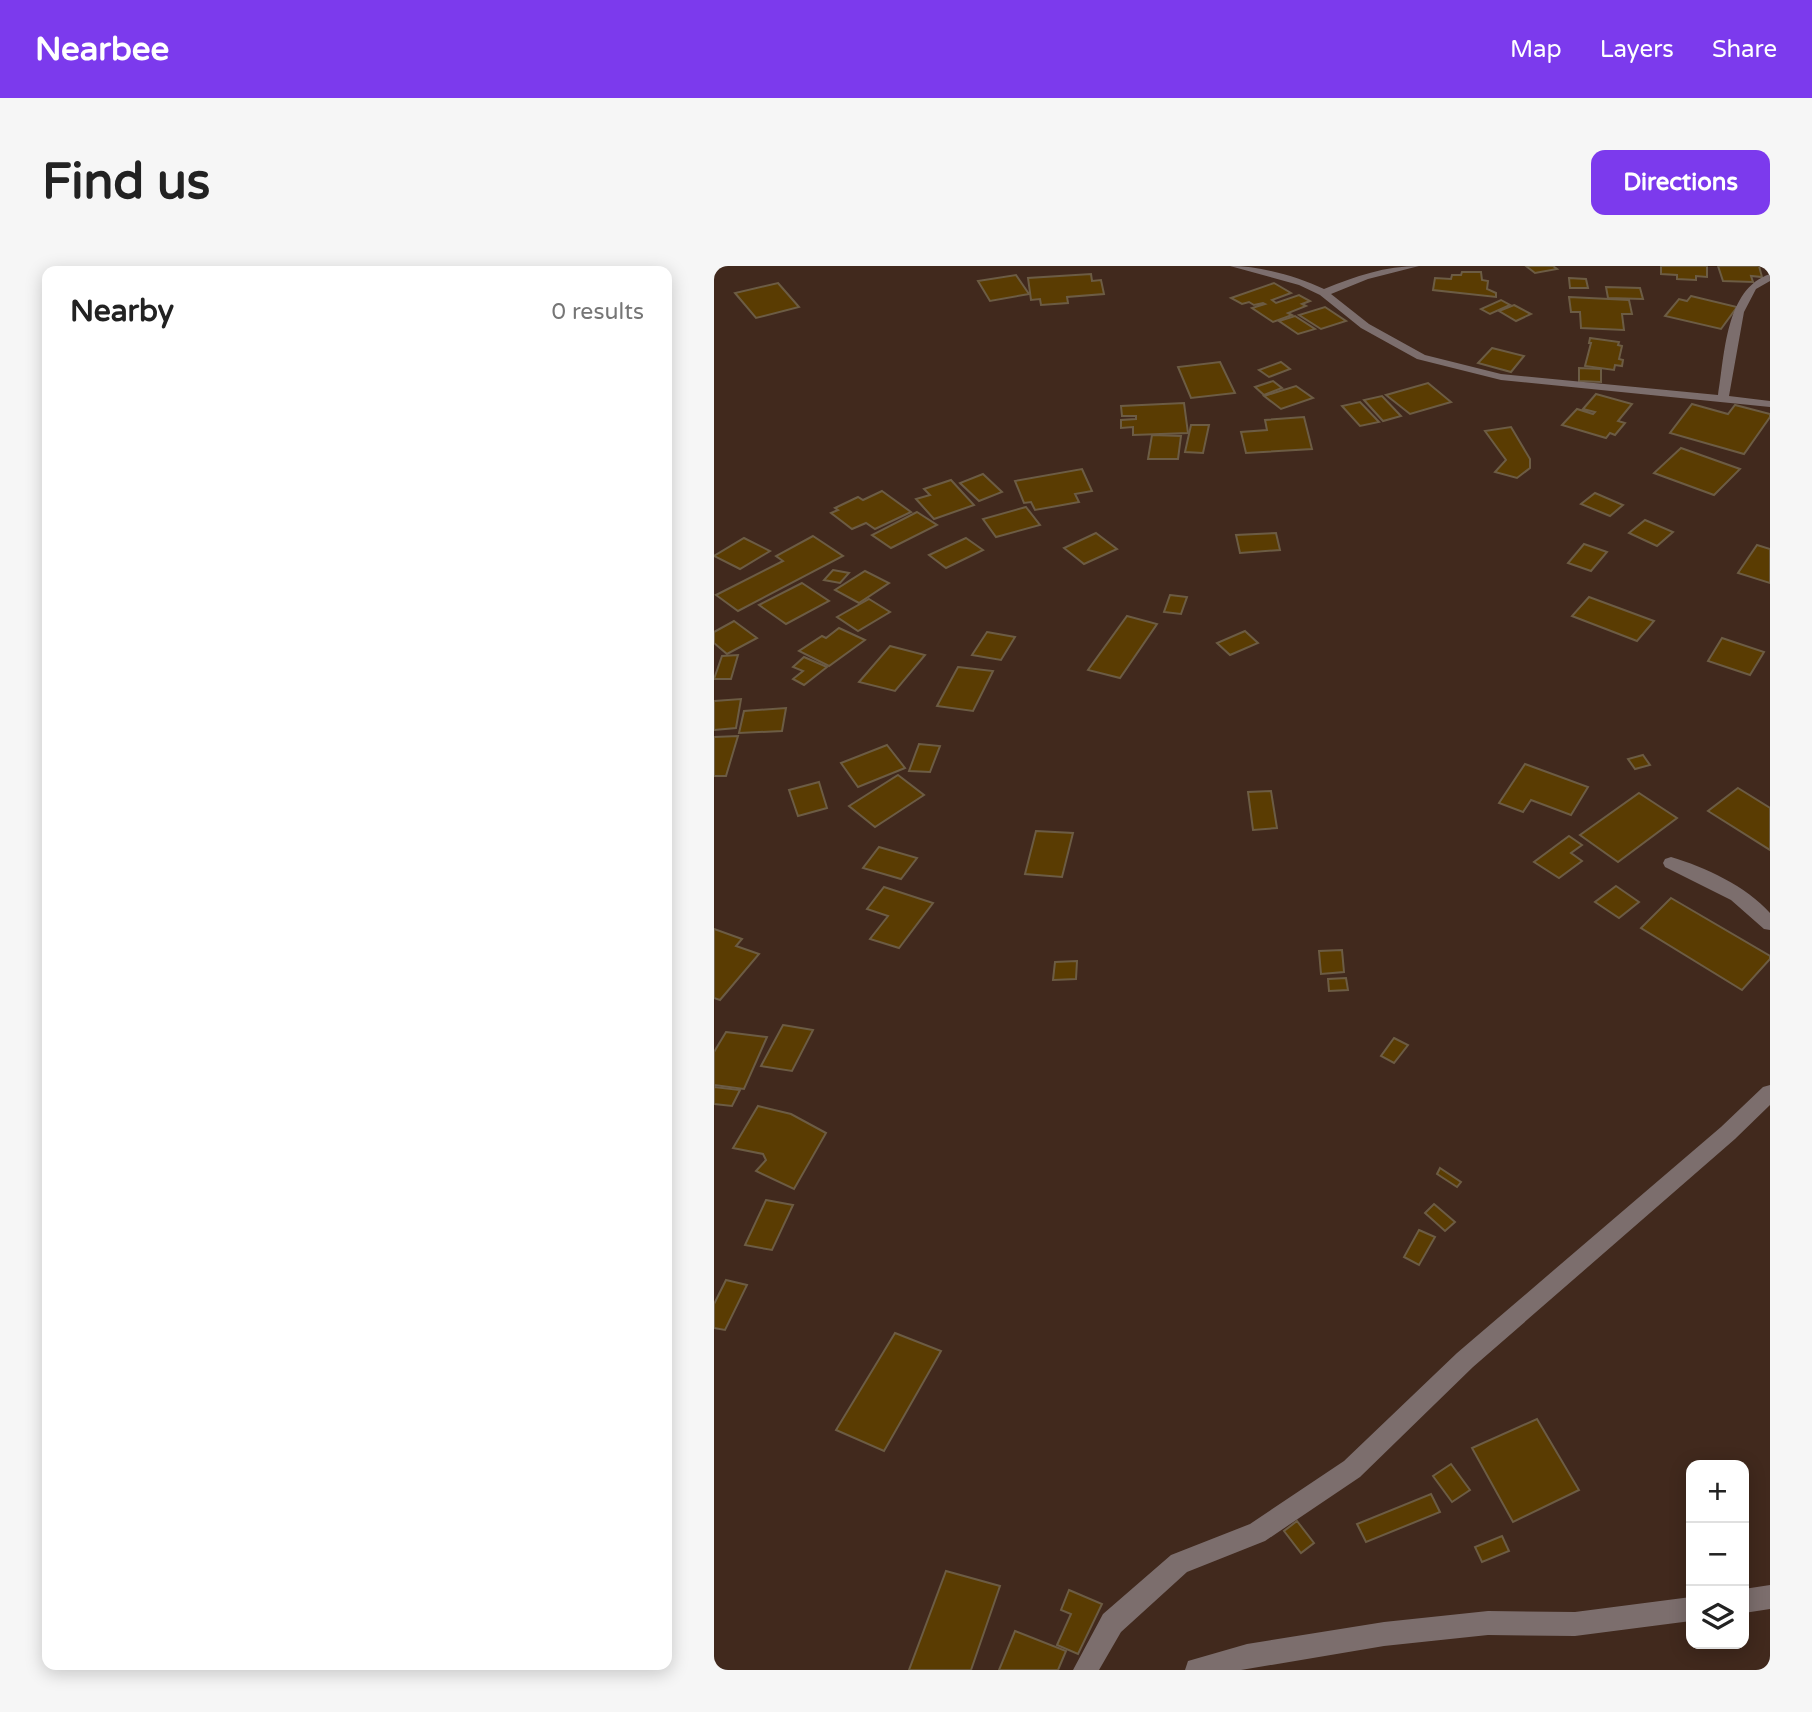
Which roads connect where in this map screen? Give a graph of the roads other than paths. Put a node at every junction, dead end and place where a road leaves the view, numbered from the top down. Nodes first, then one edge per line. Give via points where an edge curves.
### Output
1 (1235, 266) edge
2 (1414, 266) edge
3 (1770, 277) edge
4 (1324, 293) junction
5 (1723, 398) junction
6 (1770, 404) edge
7 (1671, 863) dead end
8 (1770, 924) edge
9 (1770, 1093) edge
10 (1770, 1597) edge
11 (1749, 1600) edge
12 (1686, 1610) edge
13 (1085, 1670) edge
14 (1197, 1670) edge

1 - 4 street via 1290,279
2 - 4 street via 1365,276
3 - 5 street via 1752,287 1739,312
4 - 5 street via 1365,327 1421,357 1461,369 1501,377
5 - 6 street
7 - 8 street via 1738,894
9 - 13 street via 1465,1360 1352,1469 1256,1533 1179,1563 1112,1623
10 - 11 street
12 - 14 street via 1575,1624 1488,1623 1384,1633 1247,1656

